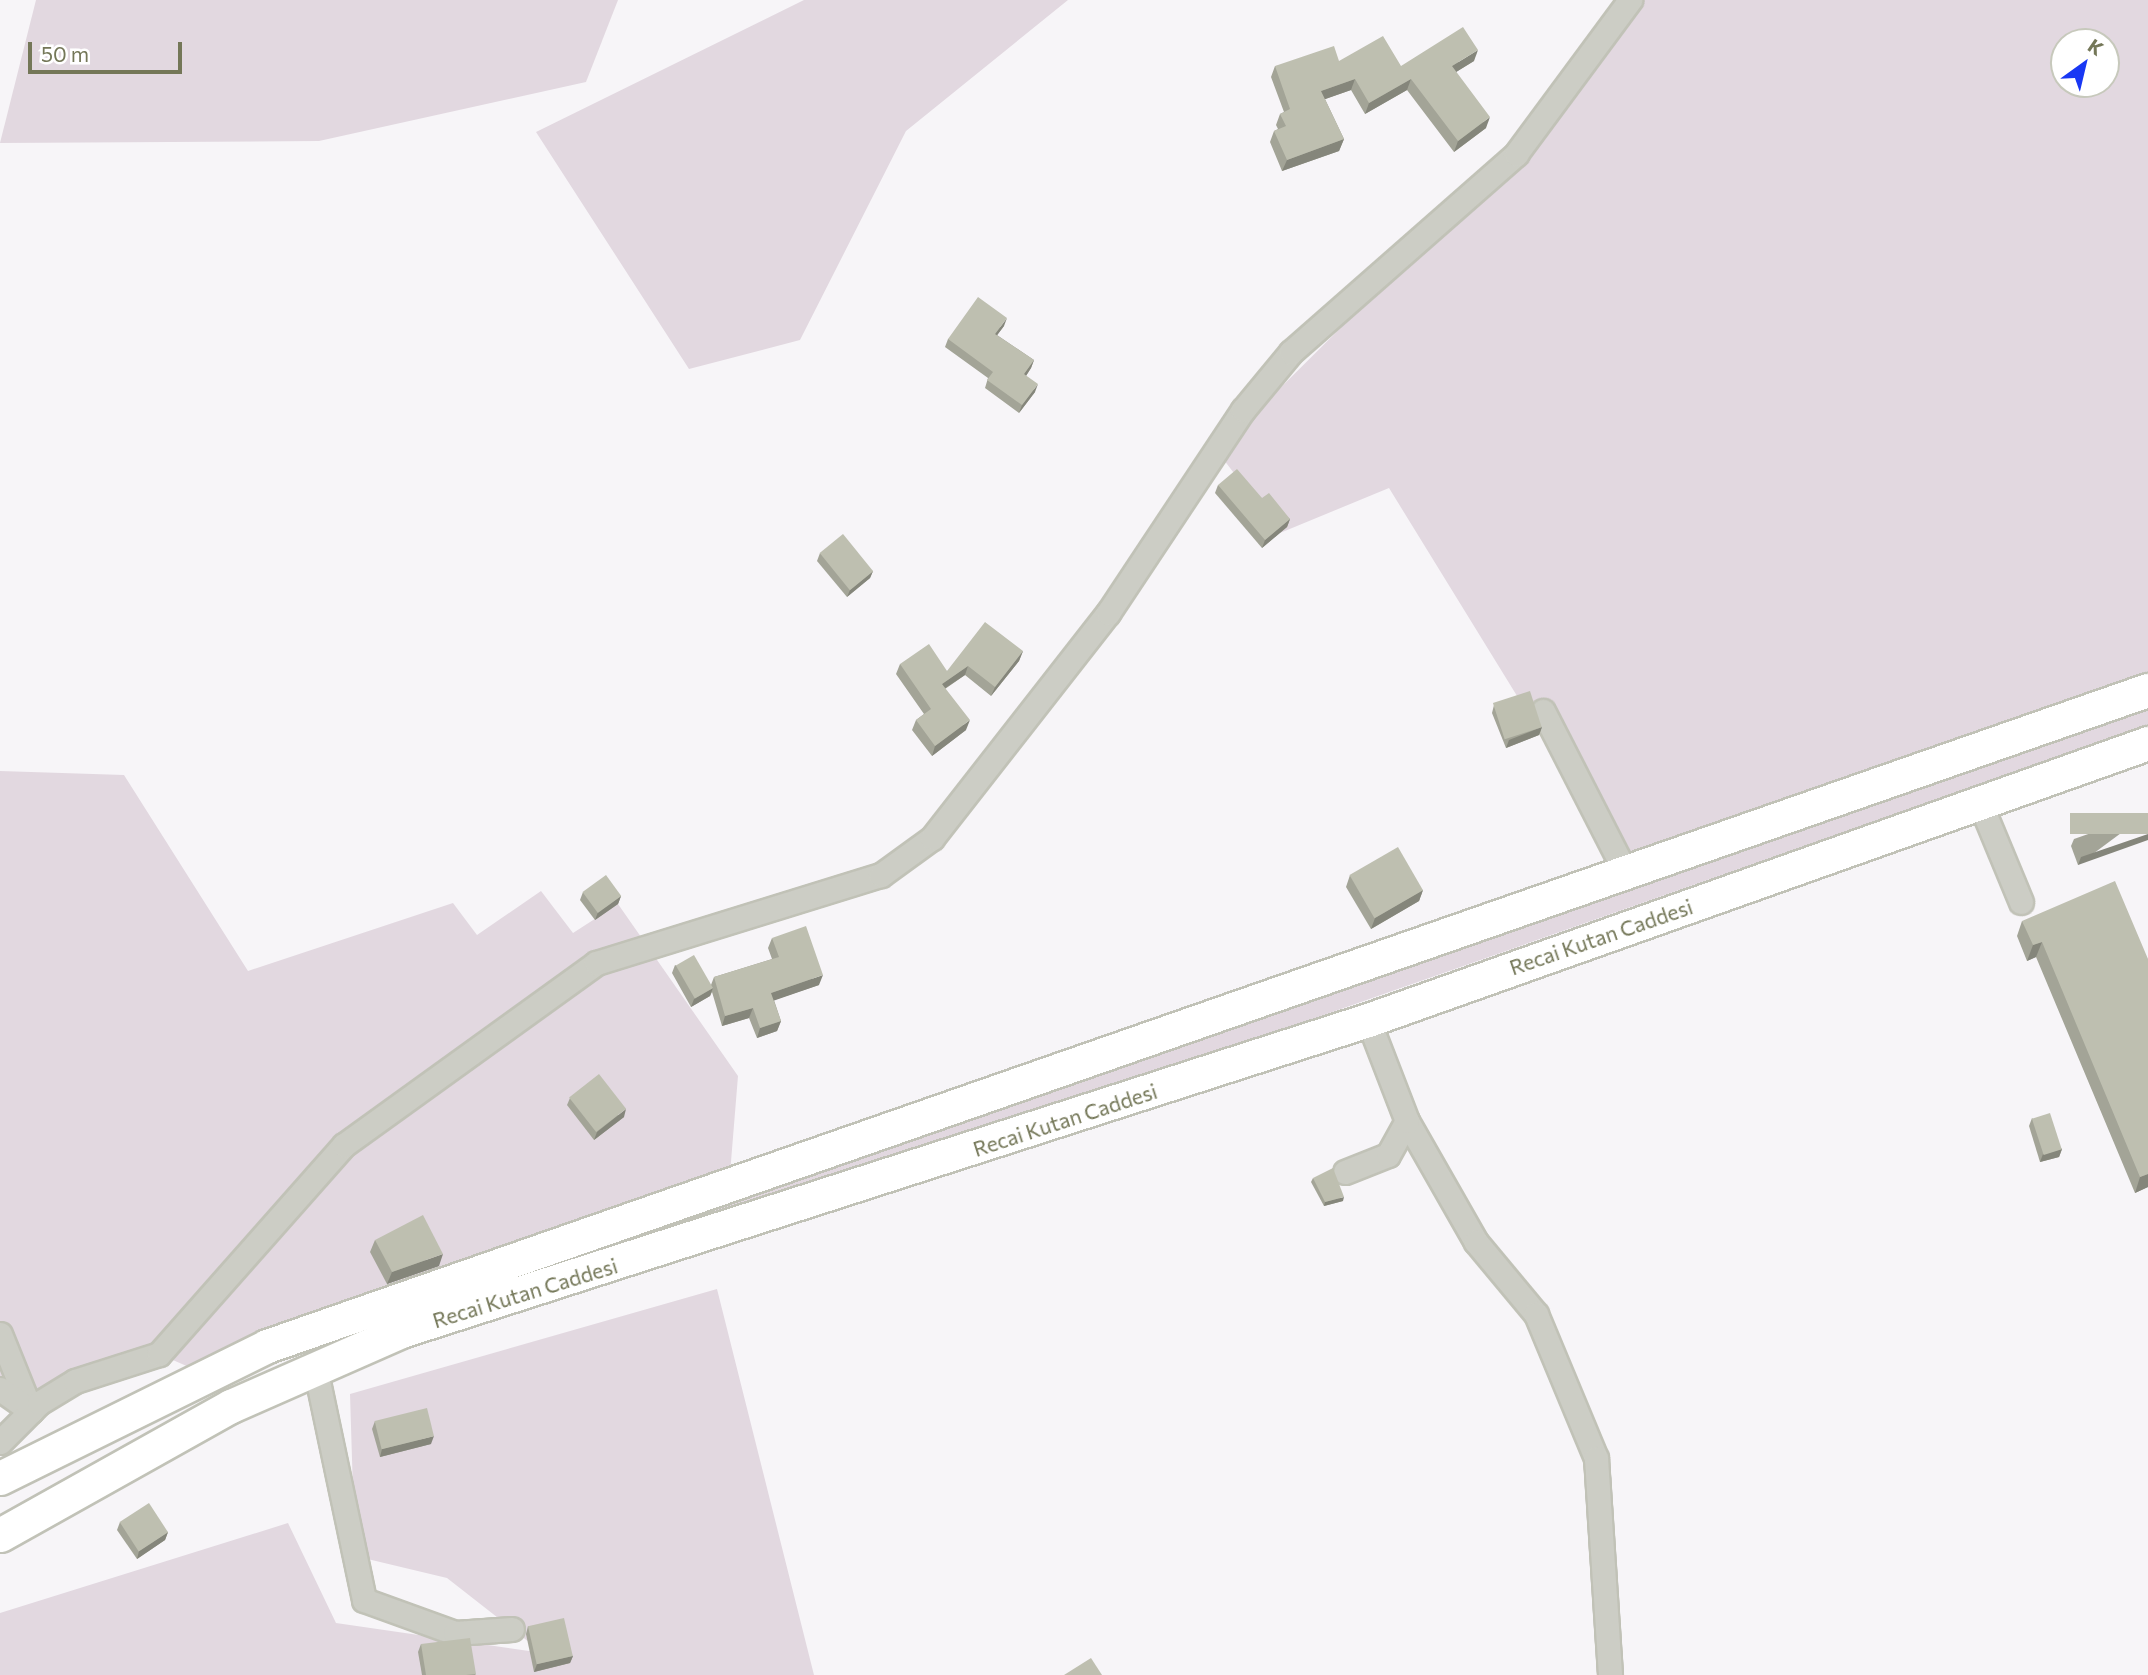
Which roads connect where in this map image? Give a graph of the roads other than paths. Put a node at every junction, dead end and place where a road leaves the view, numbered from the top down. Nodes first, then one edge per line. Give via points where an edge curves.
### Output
1 (1630, 0) edge
2 (2148, 690) edge
3 (1543, 711) dead end
4 (2148, 743) edge
5 (1980, 803) junction
6 (1626, 873) junction
7 (2021, 902) dead end
8 (1368, 1020) junction
9 (1407, 1121) junction
10 (1345, 1172) dead end
11 (0, 1334) edge
12 (315, 1367) junction
13 (0, 1389) edge
14 (31, 1411) junction
15 (0, 1441) edge
16 (0, 1478) edge
17 (0, 1535) edge
18 (512, 1629) dead end
19 (1610, 1675) edge

1 - 14 street via 1516,154 1291,352 1243,410 1108,613 932,838 881,875 596,963 345,1145 159,1354 75,1381
2 - 6 main road, Recai Kutan Caddesi
3 - 6 street
4 - 5 main road, Recai Kutan Caddesi
5 - 7 street
5 - 8 main road, Recai Kutan Caddesi
6 - 16 main road, Recai Kutan Caddesi via 267,1346
8 - 9 street
8 - 12 main road, Recai Kutan Caddesi via 401,1332
9 - 10 street via 1388,1155
9 - 19 street via 1476,1242 1536,1314 1596,1458
11 - 14 street
12 - 17 main road, Recai Kutan Caddesi via 177,1434
12 - 18 street via 364,1600 456,1633
13 - 14 street
14 - 15 street

